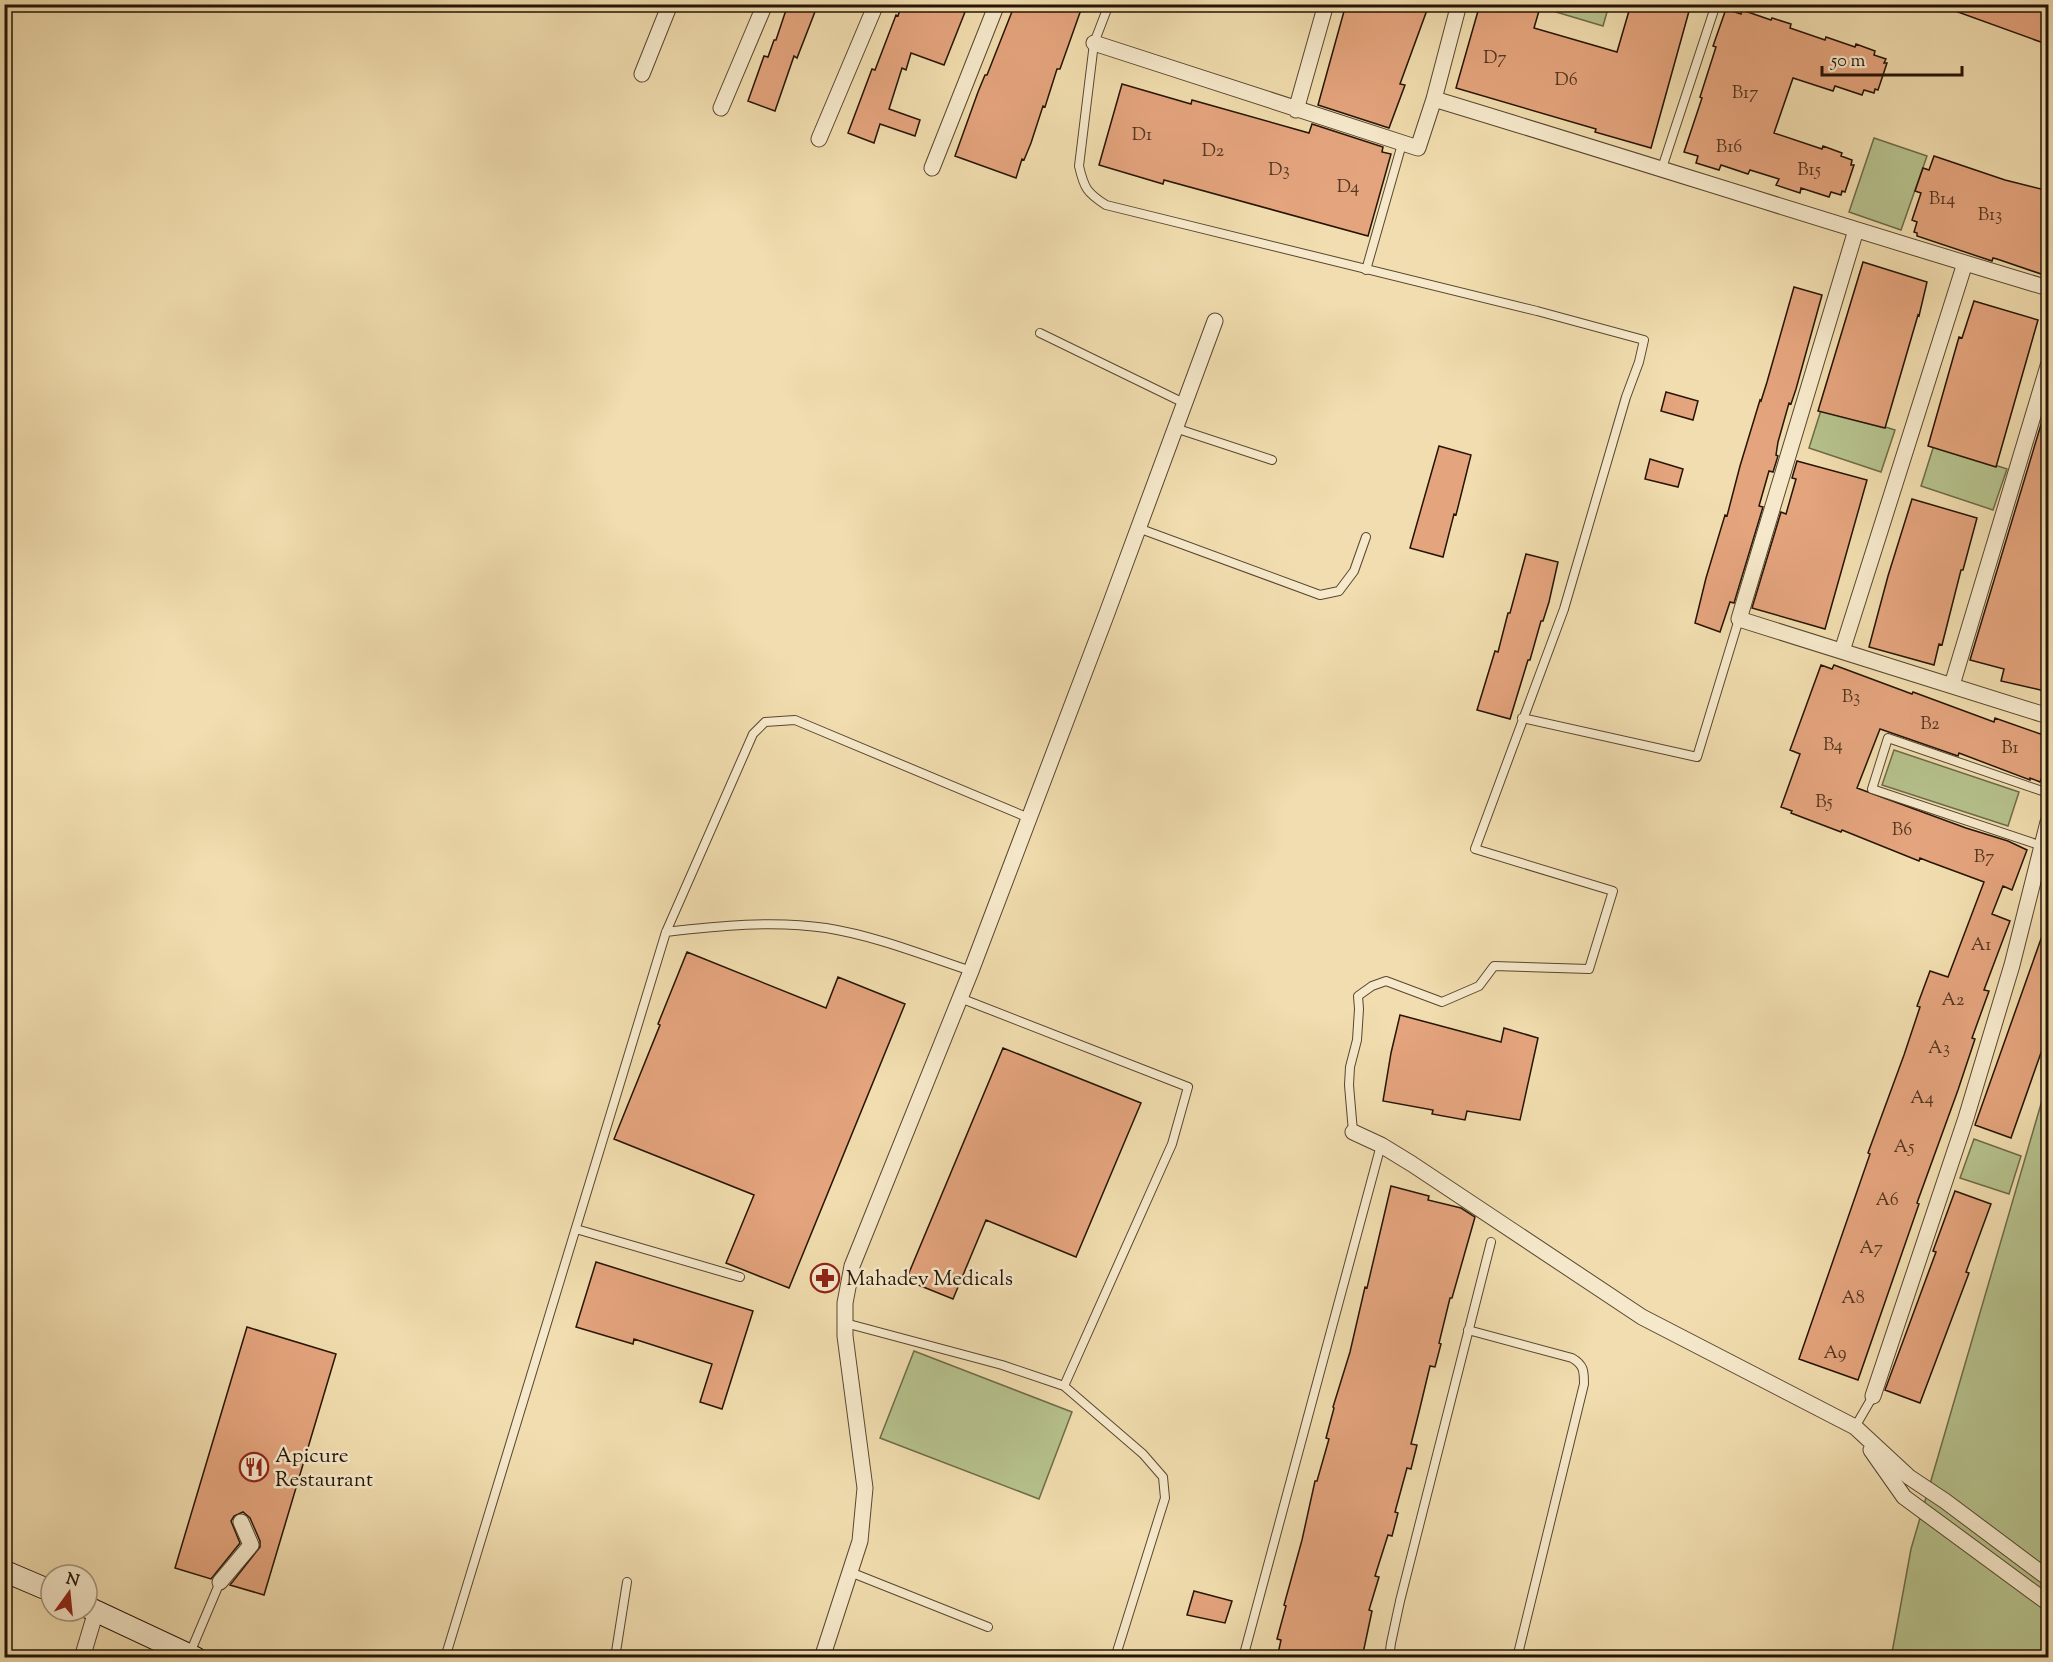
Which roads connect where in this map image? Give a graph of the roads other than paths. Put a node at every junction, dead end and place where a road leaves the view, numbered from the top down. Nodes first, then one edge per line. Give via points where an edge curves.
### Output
1 (670, 4) edge
2 (765, 4) edge
3 (876, 4) edge
4 (997, 4) edge
5 (1109, 4) edge
6 (1326, 4) edge
7 (1459, 4) edge
8 (1716, 4) edge
9 (1094, 43) junction
10 (642, 74) dead end
11 (1434, 99) junction
12 (721, 108) dead end
13 (1296, 110) junction
14 (819, 139) dead end
15 (1402, 144) junction
16 (932, 168) dead end
17 (1662, 168) junction
18 (1856, 230) junction
19 (1965, 263) junction
20 (1366, 270) junction
21 (2049, 288) edge
22 (1215, 321) dead end
23 (1040, 333) dead end
24 (2049, 366) edge
25 (1184, 403) junction
26 (1175, 428) junction
27 (1272, 460) dead end
28 (1138, 528) junction
29 (1366, 537) dead end
30 (1738, 619) junction
31 (1842, 651) junction
32 (1952, 685) junction
33 (2049, 716) edge
34 (1522, 718) junction
35 (2049, 794) edge
36 (1029, 818) junction
37 (2049, 822) edge
38 (2042, 846) junction
39 (666, 932) junction
40 (971, 971) junction
41 (960, 998) junction
42 (1353, 1132) joint
43 (1381, 1145) junction
44 (576, 1229) junction
45 (1491, 1242) dead end
46 (740, 1277) dead end
47 (845, 1323) junction
48 (1468, 1330) junction
49 (1064, 1386) junction
50 (1873, 1396) joint
51 (1855, 1427) junction
52 (241, 1522) dead end
53 (4, 1571) edge
54 (850, 1572) junction
55 (2049, 1578) edge
56 (220, 1582) joint
57 (627, 1582) dead end
58 (39, 1587) edge
59 (2049, 1603) edge
60 (99, 1612) edge
61 (89, 1623) edge
62 (988, 1627) dead end
63 (193, 1656) edge
64 (82, 1658) edge
65 (445, 1658) edge
66 (615, 1658) edge
67 (822, 1658) edge
68 (1115, 1658) edge
69 (1243, 1658) edge
70 (1389, 1658) edge
71 (1517, 1658) edge

1 - 10 street
2 - 12 street
3 - 14 street
4 - 16 street
5 - 9 lane
6 - 13 street
7 - 11 street
8 - 17 lane
9 - 13 street
9 - 20 lane via 1079,166 1090,195 1106,205
11 - 15 street via 1418,148
11 - 17 street
13 - 15 street
15 - 20 lane
17 - 18 street
18 - 19 street
18 - 30 street
19 - 21 street
19 - 31 street
20 - 34 lane via 1644,340 1564,609
22 - 25 street
23 - 25 lane
24 - 32 street
25 - 26 street
26 - 27 lane
26 - 28 street
28 - 29 lane via 1320,595 1339,591 1354,571
28 - 36 street
30 - 31 street
30 - 34 lane via 1697,758
31 - 32 street
32 - 33 street
34 - 42 lane via 1475,849 1613,891 1589,969 1494,966 1479,986 1442,1002 1386,981 1358,996 1357,1040 1349,1085
35 - 38 lane via 1888,738 1872,789
36 - 39 lane via 795,720 765,722 753,734
36 - 40 street
37 - 38 street
38 - 50 street via 2012,965 1966,1118
39 - 40 lane via 719,925 825,928 892,944
39 - 44 lane
40 - 41 street
41 - 47 street via 852,1266
41 - 49 lane via 1188,1087 1172,1144
42 - 43 street
43 - 51 street via 1642,1317
43 - 69 lane
44 - 46 lane
44 - 65 lane
45 - 48 lane
47 - 49 lane via 1002,1365
47 - 54 street via 865,1488 860,1541
48 - 70 lane
48 - 71 lane via 1572,1358 1584,1369 1582,1395
49 - 68 lane via 1143,1454 1163,1477 1165,1498
50 - 51 lane
51 - 55 street via 1909,1477
51 - 59 street via 1904,1497
52 - 56 street via 256,1543
53 - 58 main road
54 - 62 lane
54 - 67 street
56 - 63 lane
57 - 66 lane
60 - 63 main road
61 - 64 street

